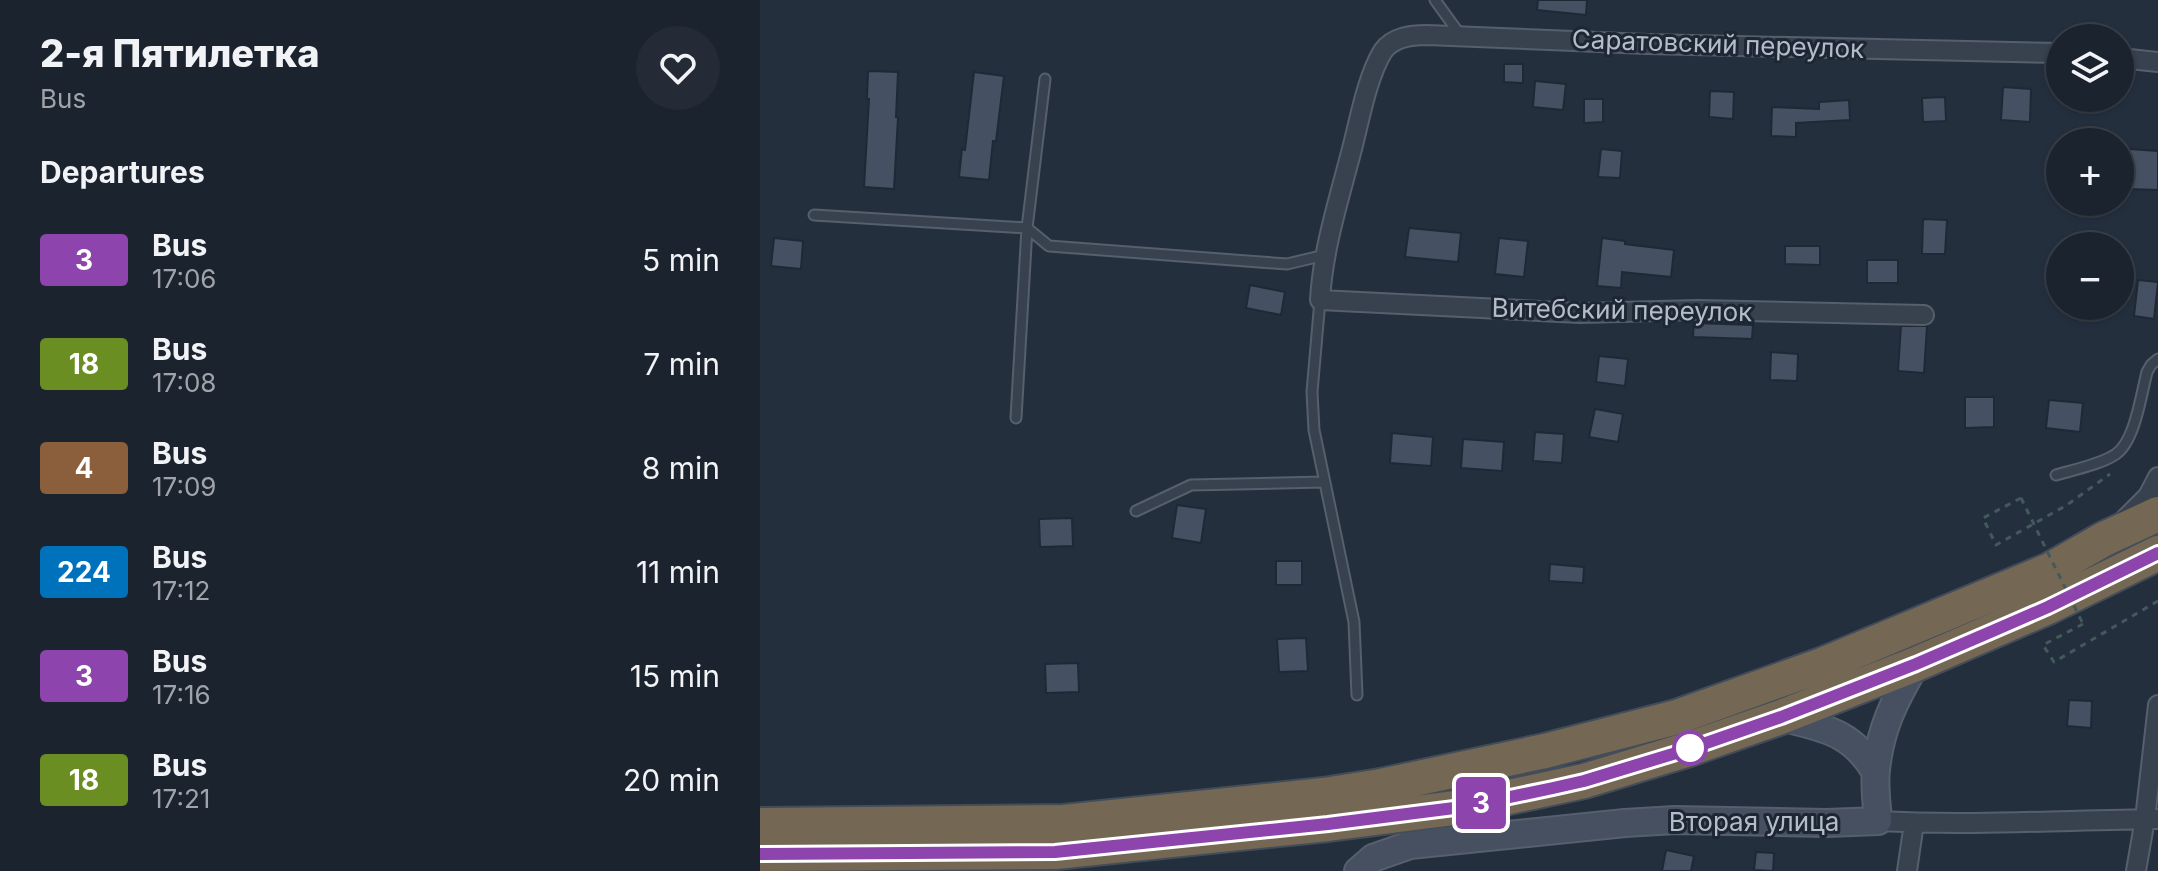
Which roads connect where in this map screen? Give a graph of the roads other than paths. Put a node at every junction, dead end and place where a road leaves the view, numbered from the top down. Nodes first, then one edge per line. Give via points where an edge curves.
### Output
1 (1435, 0) edge
2 (1462, 38) junction
3 (2046, 53) edge
4 (2134, 59) edge
5 (2158, 62) edge
6 (1045, 79) dead end
7 (814, 215) dead end
8 (1027, 228) junction
9 (1325, 255) junction
10 (1320, 300) junction
11 (1924, 315) dead end
12 (2158, 359) edge
13 (1016, 418) dead end
14 (2056, 475) dead end
15 (2158, 477) edge
16 (1323, 482) junction
17 (1136, 511) dead end
18 (2158, 514) edge
19 (2104, 539) junction
20 (2158, 553) edge
21 (1916, 664) junction
22 (1357, 695) dead end
23 (2158, 705) edge
24 (1781, 717) junction
25 (1875, 771) junction
26 (2152, 819) edge
27 (1878, 821) junction
28 (1914, 823) junction
29 (760, 825) edge
30 (760, 854) edge
31 (1358, 871) edge
32 (1907, 871) edge
33 (2136, 871) edge

1 - 2 lane
2 - 3 street, Саратовский переулок
2 - 9 street, Саратовский переулок via 1414,35 1382,52
4 - 5 street
6 - 8 lane
7 - 8 lane
8 - 9 lane via 1049,246 1287,264
8 - 13 lane
9 - 10 street
10 - 11 street, Витебский переулок via 1580,313
10 - 16 lane via 1312,392
12 - 14 lane via 2147,372 2122,449
15 - 19 street via 2148,496
16 - 17 lane via 1191,485
16 - 22 lane via 1354,622
18 - 19 highway
19 - 29 highway via 2050,570 1822,665 1677,717 1381,786 1064,822
20 - 21 highway
21 - 24 highway
21 - 25 main road via 1887,717
23 - 26 street
24 - 25 main road via 1844,737
24 - 30 highway via 1584,781 1462,807 1055,852
25 - 27 main road
26 - 28 street, Вторая улица
26 - 33 street
27 - 28 street, Вторая улица
27 - 31 main road, Вторая улица via 1625,823 1410,845 1373,858
28 - 32 street

